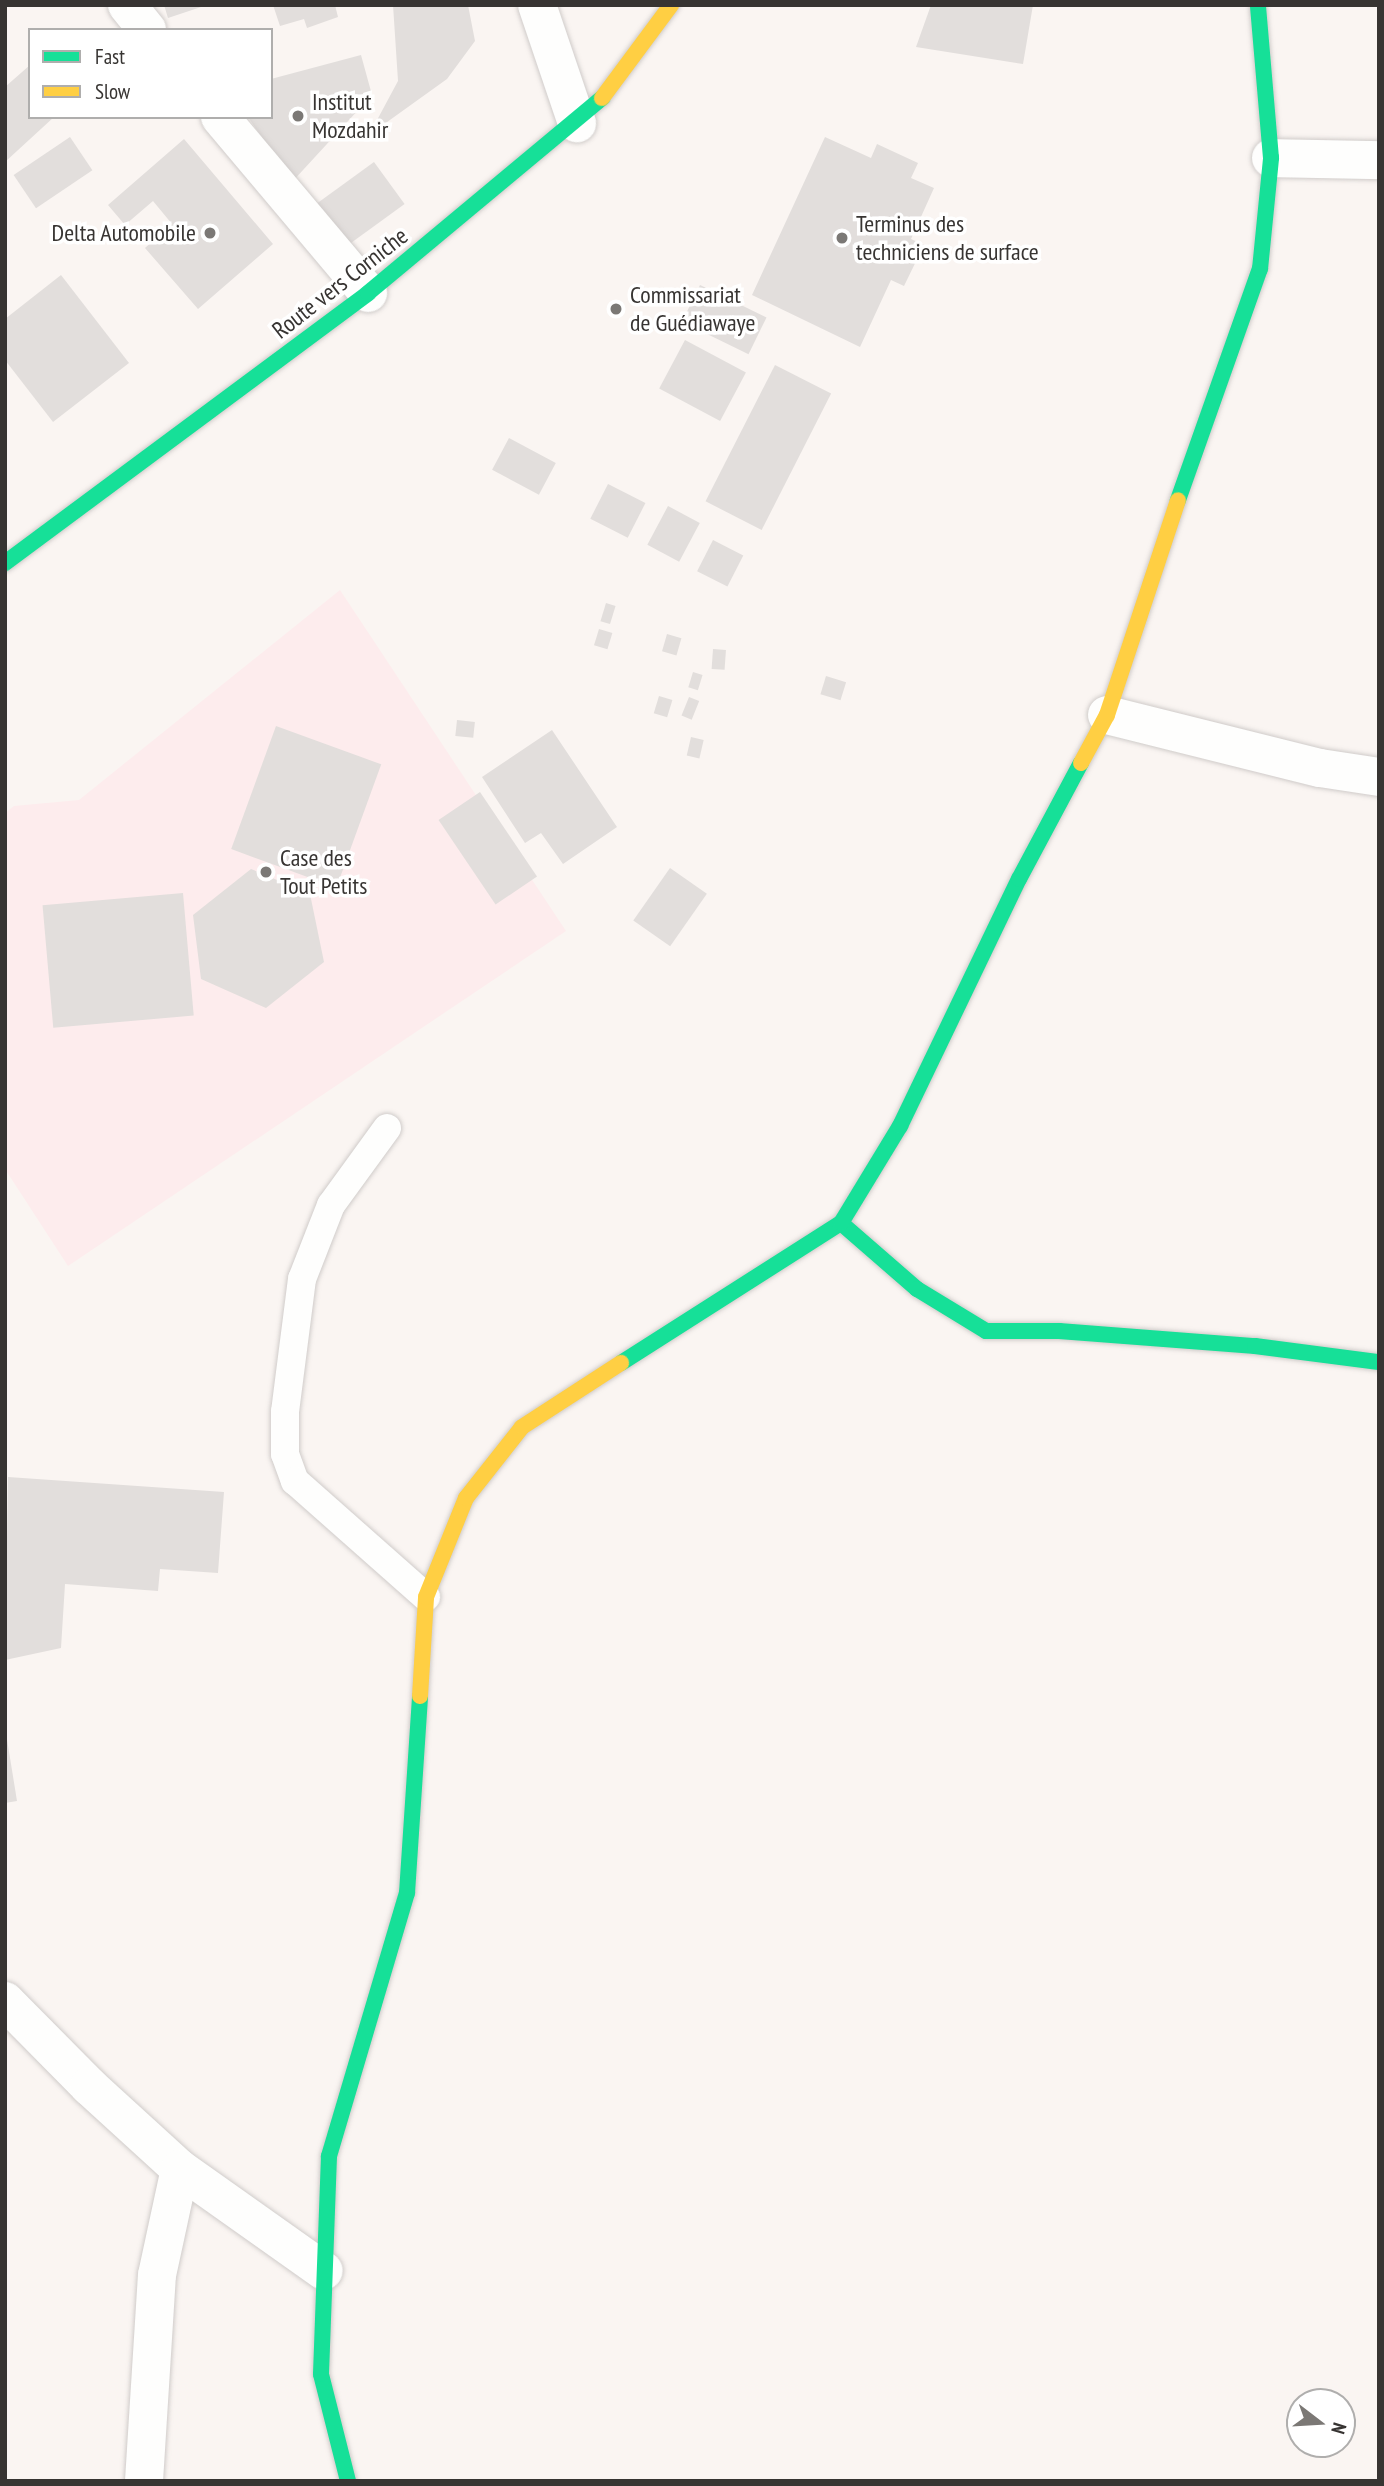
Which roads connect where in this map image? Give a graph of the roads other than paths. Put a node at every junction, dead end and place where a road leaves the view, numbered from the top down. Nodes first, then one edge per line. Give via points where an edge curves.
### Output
1 (127, 5) edge
2 (537, 5) edge
3 (671, 5) edge
4 (1258, 5) edge
5 (145, 28) edge
6 (222, 119) edge
7 (577, 123) junction
8 (1272, 158) junction
9 (1379, 160) edge
10 (368, 293) junction
11 (5, 563) edge
12 (1107, 715) junction
13 (1379, 777) edge
14 (387, 1128) dead end
15 (841, 1223) junction
16 (1379, 1362) edge
17 (426, 1597) junction
18 (5, 2001) edge
19 (180, 2169) junction
20 (324, 2271) junction
21 (144, 2481) edge
22 (348, 2481) edge

1 - 5 street
2 - 7 street
3 - 7 street, Route vers Corniche via 609,92
4 - 8 street
6 - 10 street
7 - 10 street, Route vers Corniche
8 - 9 street
8 - 12 street via 1260,269
10 - 11 street, Route vers Corniche
12 - 13 street via 1320,768
12 - 15 street via 1019,878 900,1126
14 - 17 lane via 331,1205 302,1279 285,1412 285,1454 295,1481
15 - 16 street via 917,1289 986,1331 1059,1331 1255,1346
15 - 17 street via 522,1427 466,1498
17 - 20 street via 407,1893 328,2156
18 - 19 street via 89,2087
19 - 20 street
19 - 21 street via 157,2275
20 - 22 street via 321,2374

